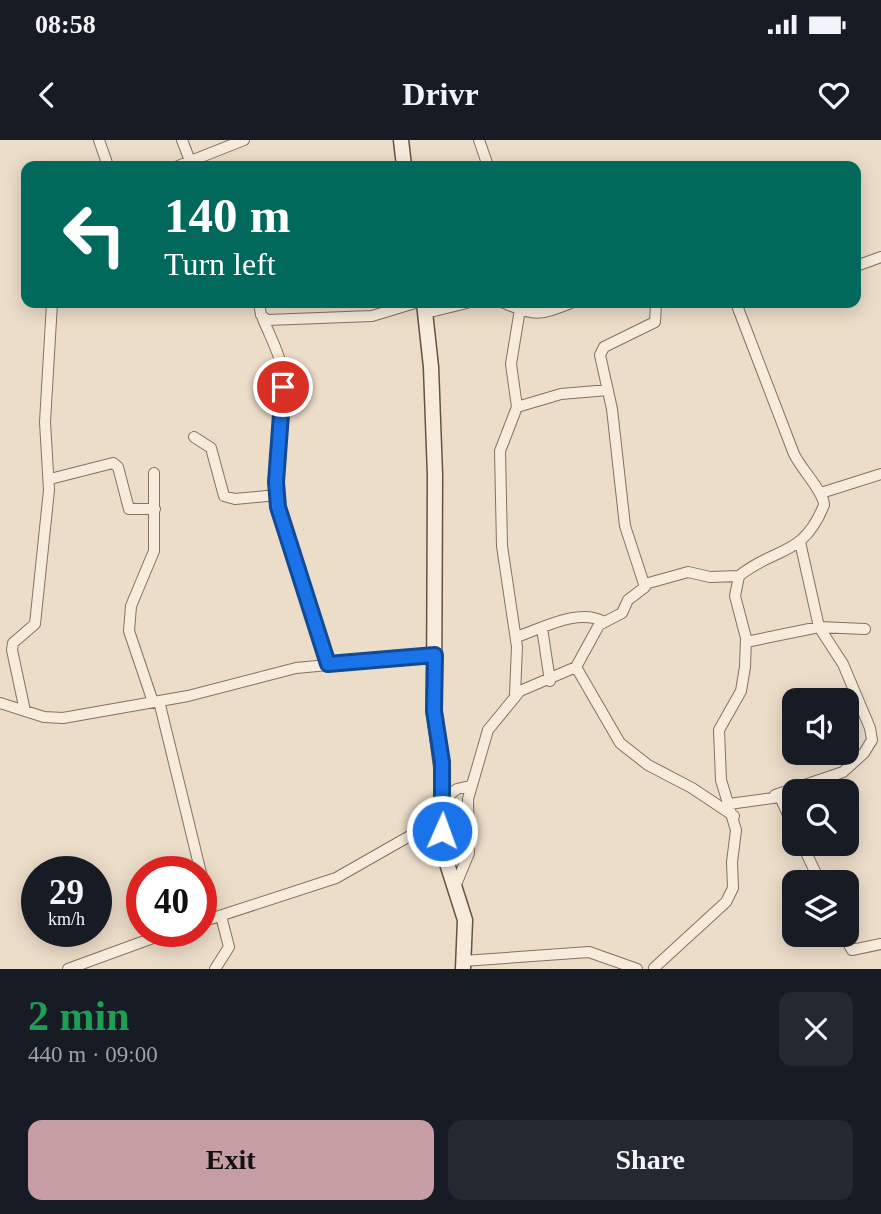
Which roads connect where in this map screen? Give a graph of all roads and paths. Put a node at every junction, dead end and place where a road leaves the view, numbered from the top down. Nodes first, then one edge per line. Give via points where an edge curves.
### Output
1 (99, 140) edge
2 (183, 140) edge
3 (244, 140) edge
4 (401, 140) edge
5 (479, 140) edge
6 (106, 161) edge
7 (190, 161) edge
8 (198, 161) edge
9 (403, 161) edge
10 (486, 161) edge
11 (881, 257) edge
12 (861, 264) edge
13 (52, 308) edge
14 (260, 308) edge
15 (412, 308) edge
16 (422, 308) edge
17 (521, 308) edge
18 (523, 308) edge
19 (557, 308) edge
20 (655, 308) edge
21 (738, 308) edge
22 (263, 319) junction
23 (608, 390) junction
24 (517, 407) junction
25 (194, 437) dead end
26 (154, 473) dead end
27 (881, 474) edge
28 (50, 479) junction
29 (821, 493) junction
30 (277, 495) junction
31 (155, 509) junction
32 (800, 541) junction
33 (738, 576) junction
34 (645, 584) junction
35 (604, 622) junction
36 (819, 627) junction
37 (542, 628) junction
38 (865, 629) dead end
39 (516, 637) junction
40 (746, 642) junction
41 (435, 655) junction
42 (328, 664) junction
43 (576, 667) junction
44 (550, 681) junction
45 (515, 694) junction
46 (156, 701) junction
47 (0, 703) edge
48 (25, 711) junction
49 (470, 786) junction
50 (775, 795) junction
51 (443, 800) junction
52 (782, 800) edge
53 (729, 804) junction
54 (734, 816) junction
55 (443, 817) junction
56 (195, 856) edge
57 (455, 887) junction
58 (217, 917) edge
59 (217, 928) edge
60 (881, 944) edge
61 (128, 947) edge
62 (850, 947) edge
63 (463, 965) edge
64 (655, 968) edge
65 (68, 969) edge
66 (215, 969) edge
67 (639, 969) edge

1 - 6 street
2 - 7 street
3 - 8 street
4 - 9 street
5 - 10 street
11 - 12 street
13 - 28 street via 45,422
14 - 22 street
15 - 22 street via 366,317
16 - 41 street via 435,464
17 - 24 street via 511,364
18 - 19 street via 538,315
20 - 23 street via 654,321 600,350
21 - 29 street via 794,454
22 - 30 street via 283,376
23 - 24 street via 561,394
23 - 34 street via 625,526
24 - 39 street via 500,451 502,553
25 - 30 street via 211,448 224,496
26 - 31 street
27 - 29 street
28 - 31 street via 113,463 129,509
28 - 48 street via 35,624 13,643 12,650
29 - 32 street via 824,505 820,516
30 - 42 street via 282,524
31 - 46 street via 154,551 129,622 130,639
32 - 33 street
32 - 36 street
33 - 34 street via 688,572
33 - 40 street via 736,603
34 - 35 street via 622,613
35 - 37 street via 582,616
35 - 43 street
36 - 38 street
36 - 40 street
36 - 50 street via 843,664 872,740 843,772
37 - 39 street
37 - 44 street
39 - 45 street
40 - 53 street via 741,691 719,730 721,780
41 - 42 street
41 - 51 street via 434,711
42 - 46 street
43 - 44 street
43 - 54 street via 621,743 648,765
44 - 45 street
45 - 49 street via 488,730
46 - 48 street via 63,718
46 - 56 street
47 - 48 street
49 - 51 street
49 - 57 street via 467,818 471,845
50 - 52 street
50 - 53 street
51 - 55 street
53 - 54 street
54 - 64 street via 732,895
55 - 57 street via 444,854
55 - 58 street via 336,878
57 - 63 street via 465,920
59 - 66 street via 229,947
60 - 62 street
61 - 65 street
63 - 67 street via 589,951
64 - 67 street

